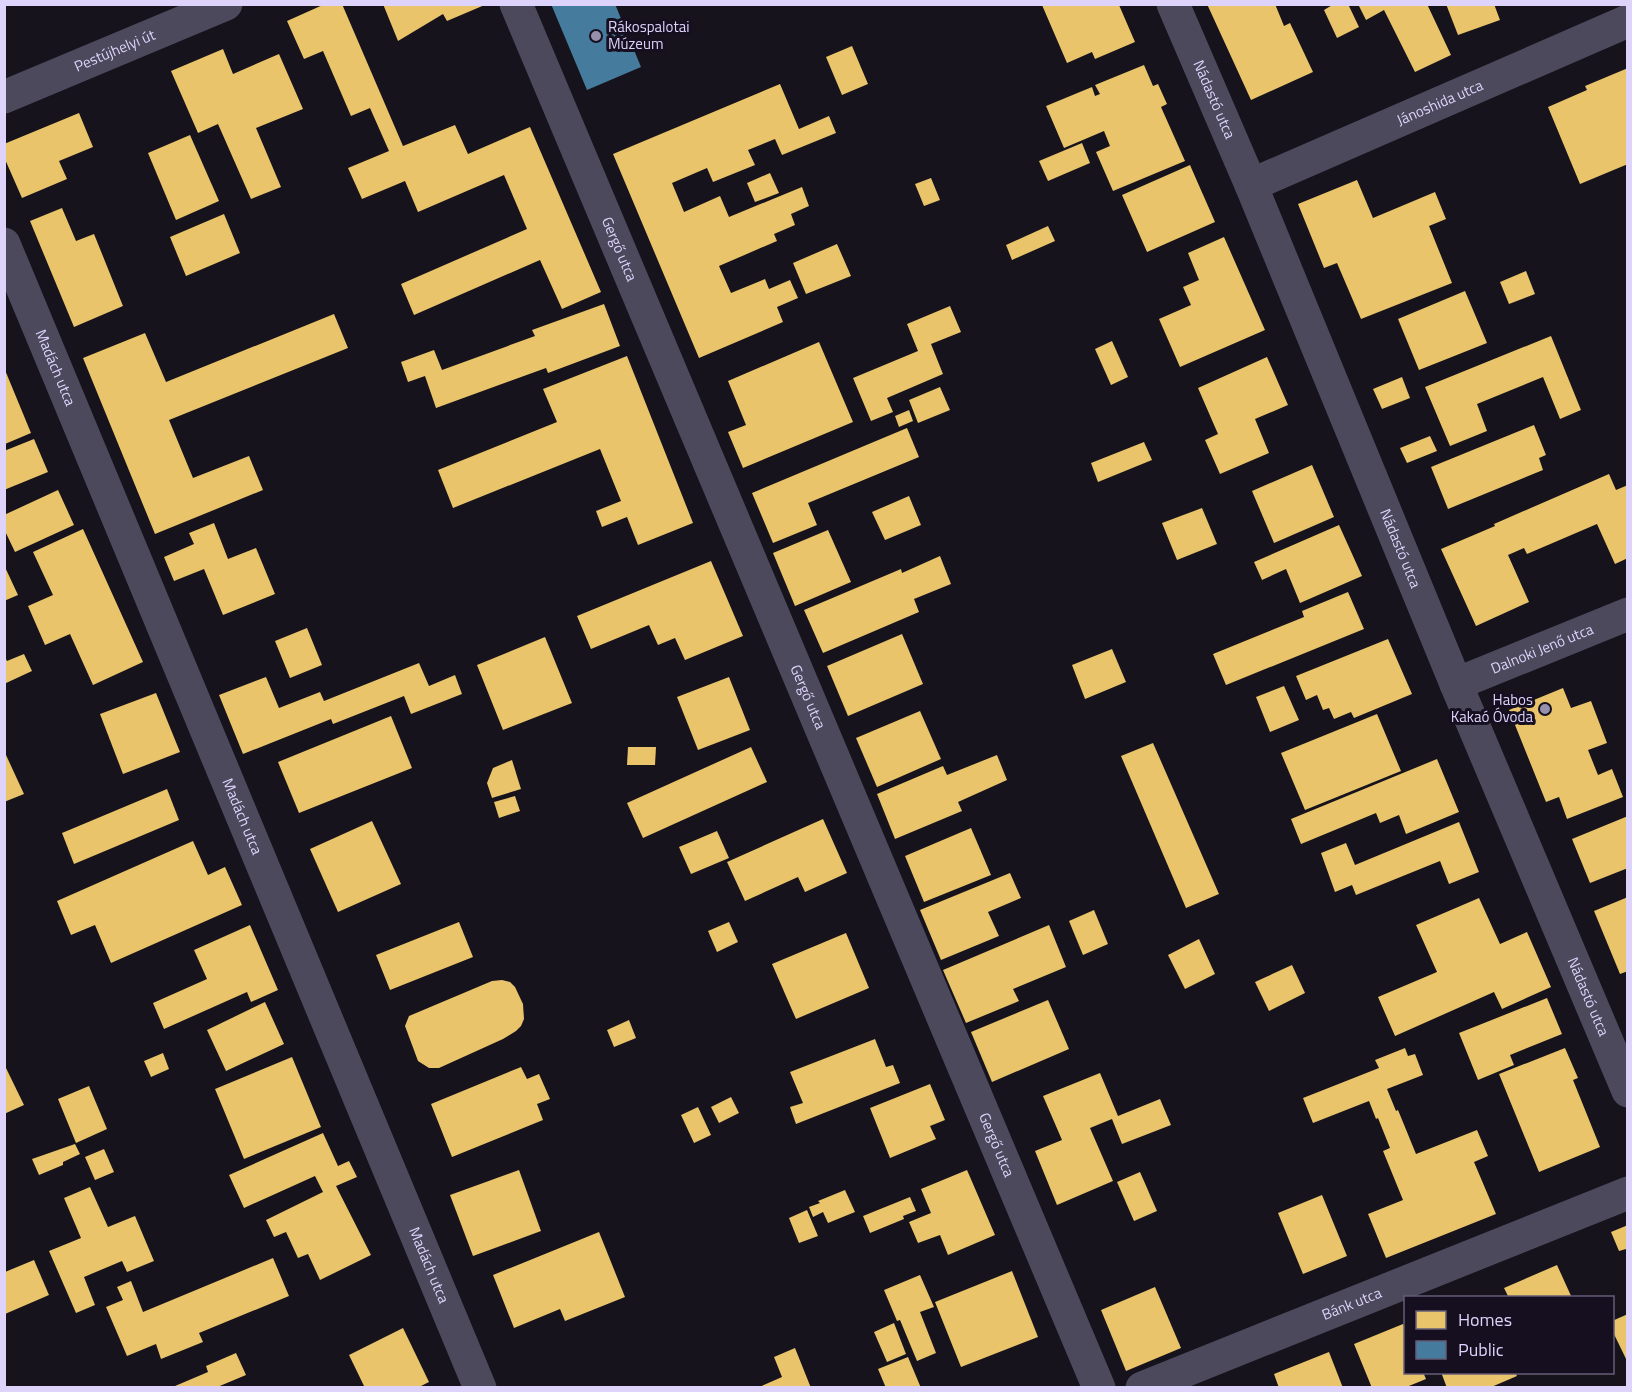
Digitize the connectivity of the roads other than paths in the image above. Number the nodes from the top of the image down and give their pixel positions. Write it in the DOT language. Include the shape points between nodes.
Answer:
graph roads {
  1 [pos="226,4"];
  2 [pos="516,4"];
  3 [pos="1173,4"];
  4 [pos="1628,21"];
  5 [pos="4,97"];
  6 [pos="1251,185"];
  7 [pos="4,244"];
  8 [pos="1628,614"];
  9 [pos="1456,684"];
  10 [pos="1628,1090"];
  11 [pos="1628,1192"];
  12 [pos="480,1388"];
  13 [pos="1099,1388"];
  14 [pos="1143,1388"];
  1 -- 5 [label="street, Pestújhelyi út"];
  2 -- 13 [label="street, Gergő utca"];
  3 -- 6 [label="street, Nádastó utca"];
  4 -- 6 [label="street, Jánoshida utca"];
  6 -- 9 [label="street, Nádastó utca"];
  7 -- 12 [label="street, Madách utca"];
  8 -- 9 [label="street, Dalnoki Jenő utca"];
  9 -- 10 [label="street, Nádastó utca"];
  11 -- 14 [label="street, Bánk utca"];
}
